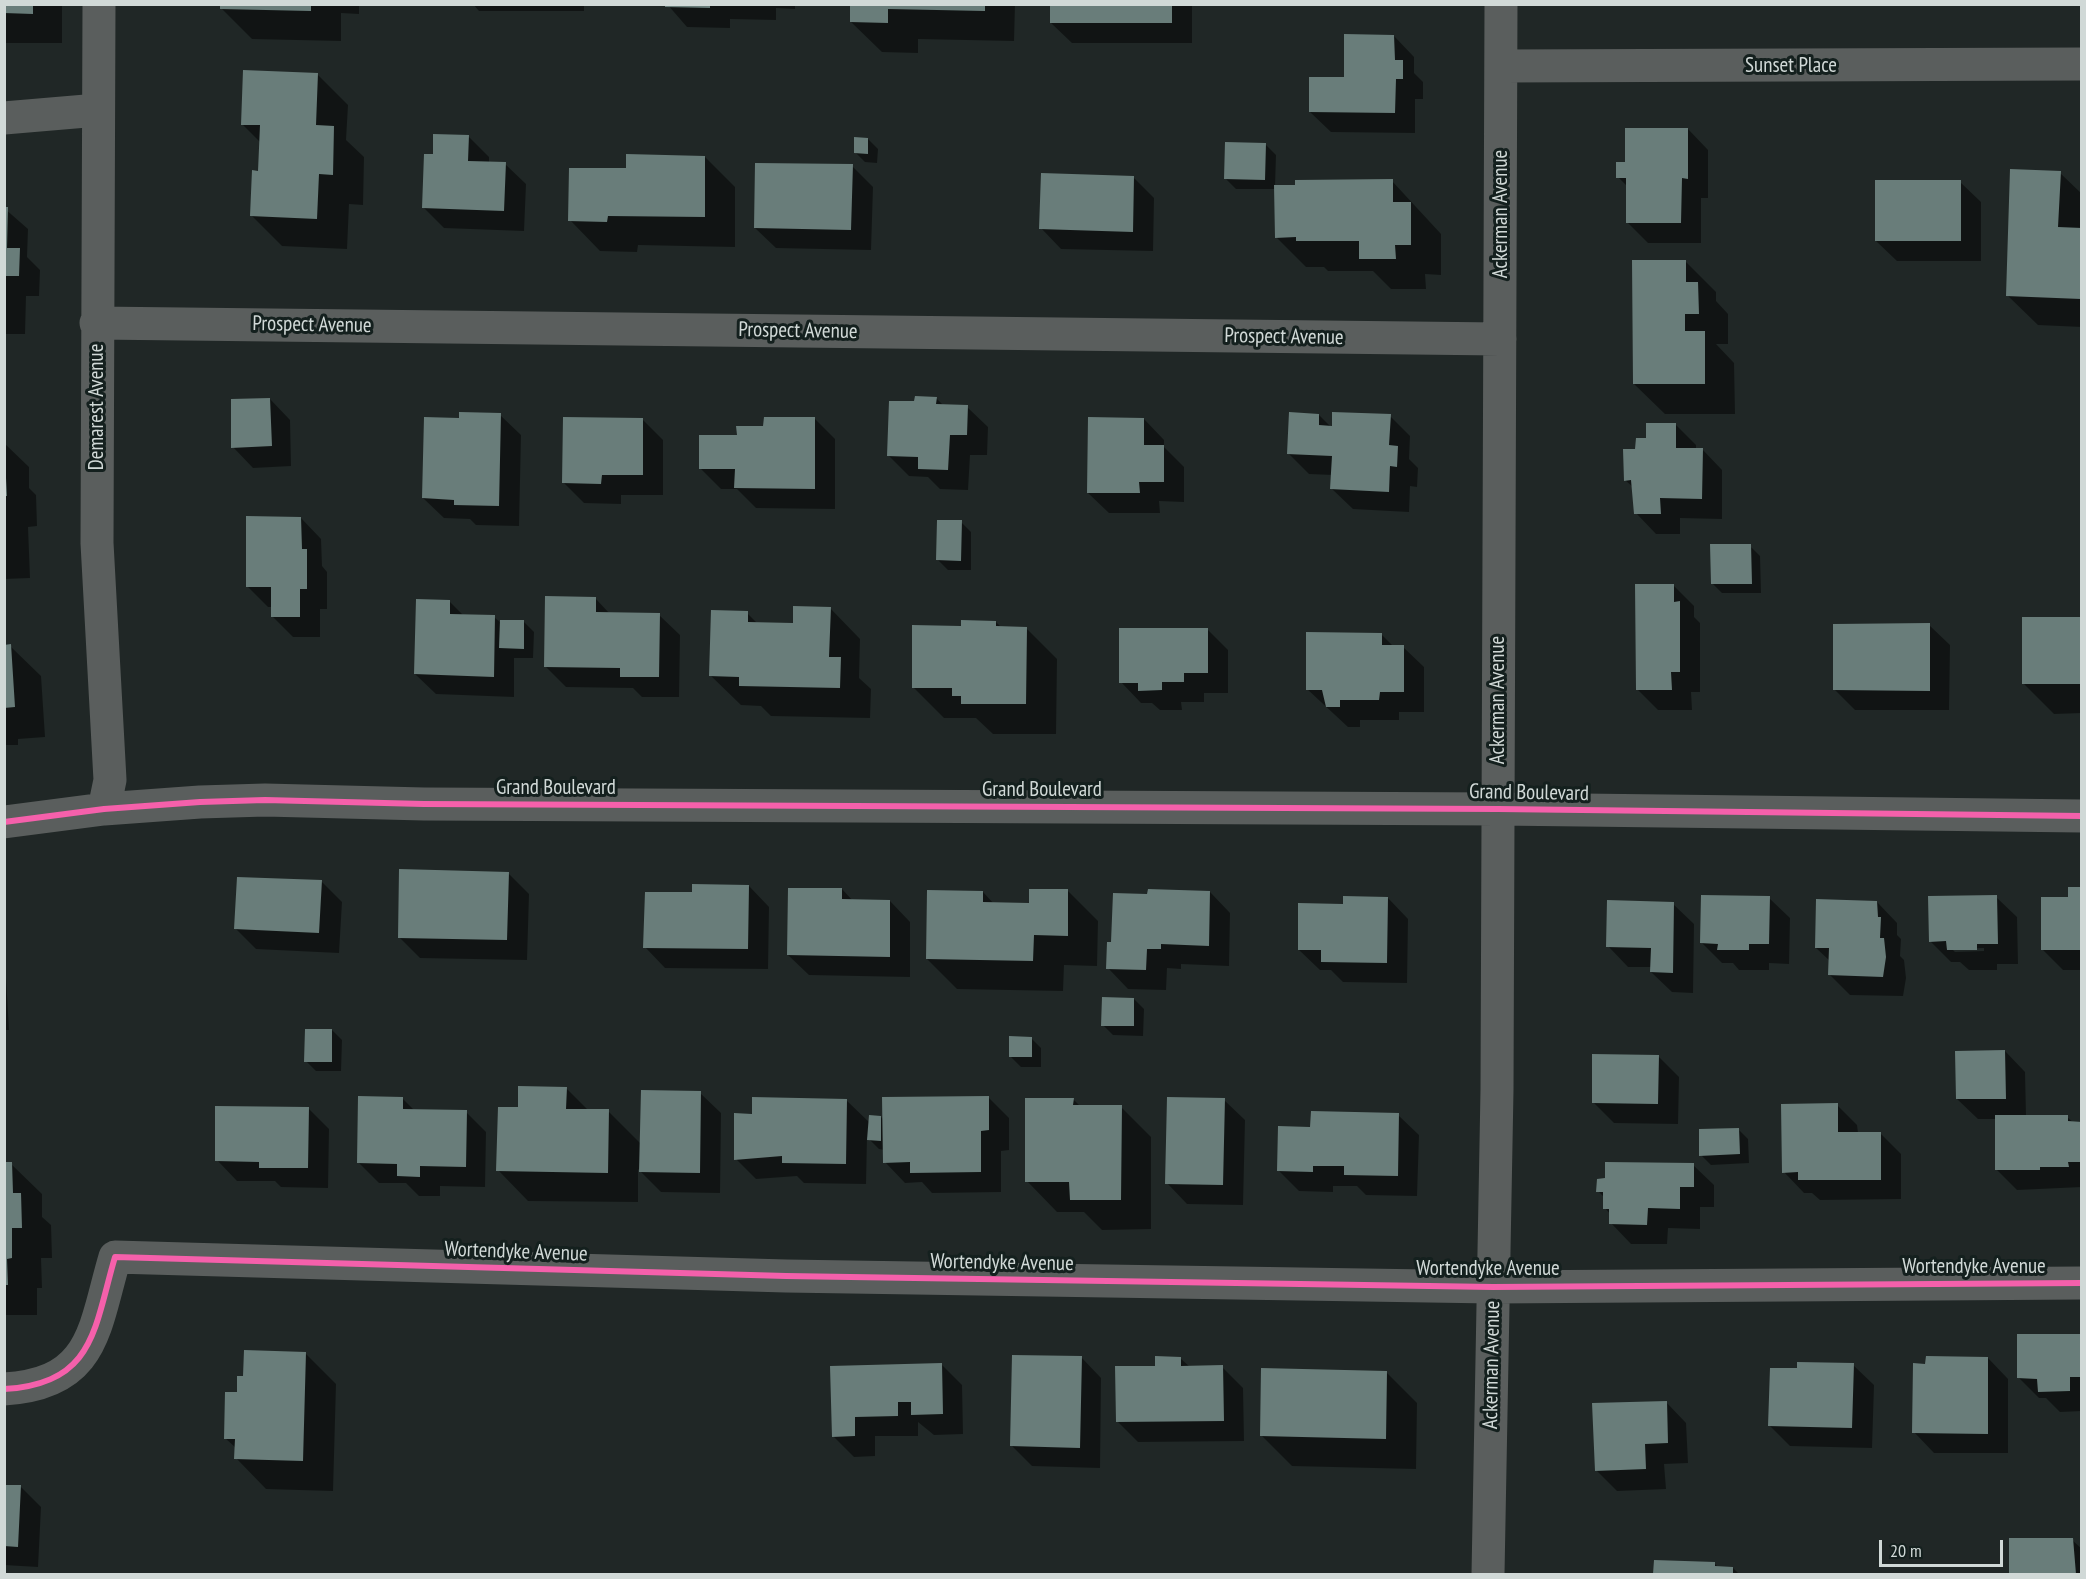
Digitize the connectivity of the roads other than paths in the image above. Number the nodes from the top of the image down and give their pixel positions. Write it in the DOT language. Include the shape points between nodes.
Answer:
graph roads {
  1 [pos="99,4"];
  2 [pos="1501,4"];
  3 [pos="2082,64"];
  4 [pos="1501,66"];
  5 [pos="98,110"];
  6 [pos="4,118"];
  7 [pos="96,323"];
  8 [pos="1500,339"];
  9 [pos="104,809"];
  10 [pos="1498,809"];
  11 [pos="2082,816"];
  12 [pos="4,822"];
  13 [pos="2082,1283"];
  14 [pos="1493,1287"];
  15 [pos="4,1389"];
  16 [pos="1488,1575"];
  1 -- 5 [label="street, Demarest Avenue"];
  2 -- 4 [label="street, Ackerman Avenue"];
  3 -- 4 [label="street, Sunset Place"];
  4 -- 8 [label="street, Ackerman Avenue"];
  5 -- 6 [label="street"];
  5 -- 7 [label="street, Demarest Avenue"];
  7 -- 8 [label="street, Prospect Avenue"];
  7 -- 9 [label="street, Demarest Avenue" via="97,543 110,780"];
  8 -- 10 [label="street, Ackerman Avenue"];
  9 -- 10 [label="street, Grand Boulevard" via="265,800"];
  9 -- 12 [label="street, Grand Boulevard"];
  10 -- 11 [label="street, Grand Boulevard"];
  10 -- 14 [label="street, Ackerman Avenue"];
  13 -- 14 [label="street, Wortendyke Avenue"];
  14 -- 15 [label="street, Wortendyke Avenue" via="786,1276 115,1257 96,1329 81,1358 58,1377 32,1387"];
  14 -- 16 [label="street, Ackerman Avenue"];
}
